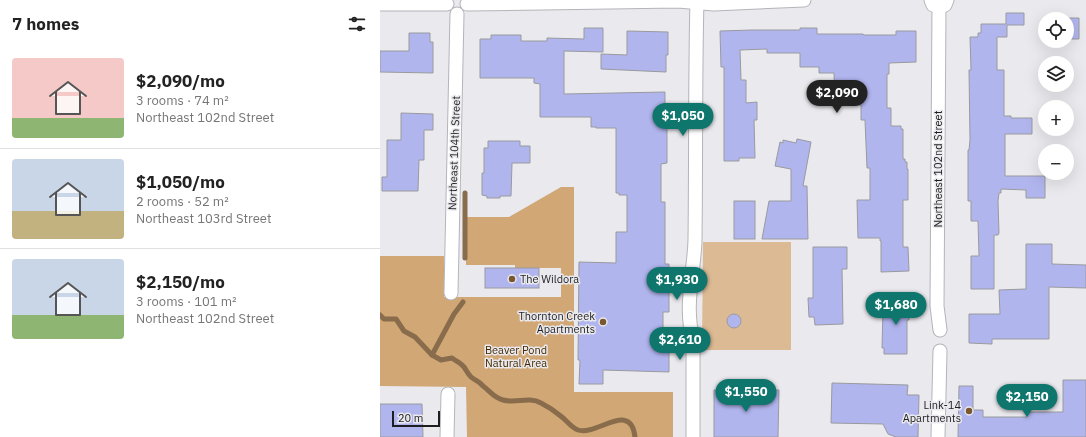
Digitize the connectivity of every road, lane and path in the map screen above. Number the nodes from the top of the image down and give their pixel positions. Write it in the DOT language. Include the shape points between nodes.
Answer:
graph roads {
  1 [pos="804,0"];
  2 [pos="697,1"];
  3 [pos="447,2"];
  4 [pos="466,2"];
  5 [pos="939,2"];
  6 [pos="380,4"];
  7 [pos="457,14"];
  8 [pos="451,293"];
  9 [pos="940,330"];
  10 [pos="940,351"];
  11 [pos="448,394"];
  12 [pos="448,437"];
  13 [pos="693,437"];
  14 [pos="938,437"];
  1 -- 2 [label="street" via="714,4"];
  2 -- 4 [label="street"];
  2 -- 13 [label="street" via="695,242 689,297 690,329 693,339"];
  3 -- 6 [label="street"];
  3 -- 7 [label="street" via="450,11"];
  4 -- 7 [label="street" via="464,11"];
  5 -- 9 [label="street, Northeast 102nd Street" via="937,306"];
  7 -- 8 [label="street, Northeast 104th Street"];
  10 -- 14 [label="street"];
  11 -- 12 [label="street"];
}
